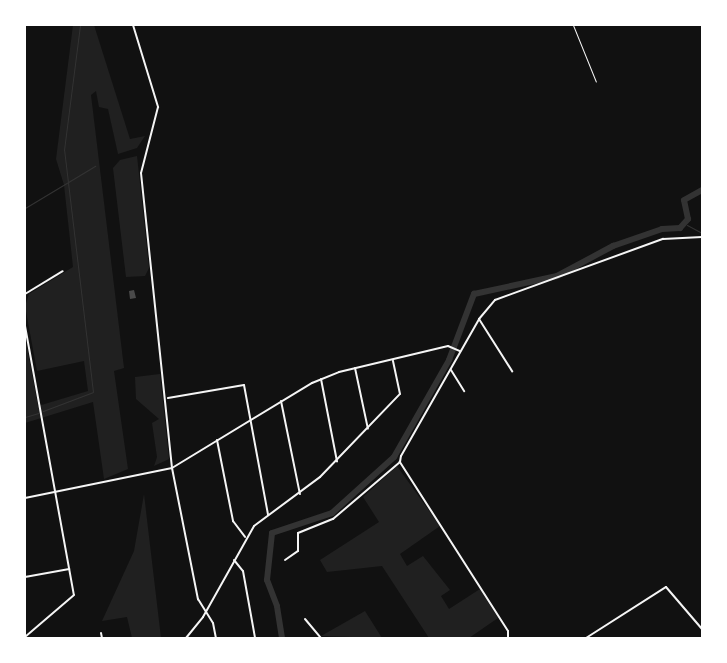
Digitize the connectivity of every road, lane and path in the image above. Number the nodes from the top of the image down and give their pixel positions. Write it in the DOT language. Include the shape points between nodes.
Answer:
graph roads {
  1 [pos="133,25"];
  2 [pos="573,25"];
  3 [pos="596,82"];
  4 [pos="702,238"];
  5 [pos="63,271"];
  6 [pos="25,294"];
  7 [pos="479,319"];
  8 [pos="25,326"];
  9 [pos="460,351"];
  10 [pos="393,361"];
  11 [pos="356,368"];
  12 [pos="450,370"];
  13 [pos="512,371"];
  14 [pos="321,379"];
  15 [pos="464,391"];
  16 [pos="168,398"];
  17 [pos="281,401"];
  18 [pos="250,420"];
  19 [pos="368,429"];
  20 [pos="217,440"];
  21 [pos="337,461"];
  22 [pos="400,462"];
  23 [pos="172,468"];
  24 [pos="56,494"];
  25 [pos="300,494"];
  26 [pos="25,498"];
  27 [pos="268,516"];
  28 [pos="245,537"];
  29 [pos="234,560"];
  30 [pos="285,560"];
  31 [pos="69,569"];
  32 [pos="25,577"];
  33 [pos="206,611"];
  34 [pos="305,619"];
  35 [pos="702,629"];
  36 [pos="101,632"];
  37 [pos="25,637"];
  38 [pos="102,638"];
  39 [pos="186,638"];
  40 [pos="216,638"];
  41 [pos="255,638"];
  42 [pos="321,638"];
  43 [pos="508,638"];
  44 [pos="586,638"];
  1 -- 16 [label="street" via="158,107 141,173"];
  2 -- 3 [label="lane"];
  4 -- 7 [label="street" via="663,239 560,280 505,294"];
  5 -- 6 [label="street"];
  7 -- 9 [label="street"];
  7 -- 13 [label="street"];
  8 -- 24 [label="street"];
  9 -- 10 [label="street" via="451,347"];
  9 -- 12 [label="street"];
  10 -- 11 [label="street"];
  10 -- 19 [label="street" via="400,394"];
  11 -- 14 [label="street"];
  11 -- 19 [label="street"];
  12 -- 15 [label="street"];
  12 -- 22 [label="street"];
  14 -- 17 [label="street"];
  14 -- 21 [label="street"];
  16 -- 18 [label="street" via="244,384"];
  16 -- 23 [label="street"];
  17 -- 18 [label="street"];
  17 -- 25 [label="street"];
  18 -- 20 [label="street"];
  18 -- 27 [label="street"];
  19 -- 21 [label="street"];
  20 -- 23 [label="street"];
  20 -- 28 [label="street" via="233,521"];
  21 -- 25 [label="street"];
  22 -- 30 [label="street" via="333,519 298,533 298,551"];
  22 -- 43 [label="street" via="504,624"];
  23 -- 24 [label="street" via="141,471"];
  23 -- 33 [label="street" via="198,600"];
  24 -- 26 [label="street"];
  24 -- 31 [label="street"];
  25 -- 27 [label="street"];
  27 -- 28 [label="street"];
  28 -- 29 [label="street"];
  29 -- 33 [label="street"];
  29 -- 41 [label="street" via="243,571"];
  31 -- 32 [label="street"];
  31 -- 37 [label="street" via="72,599"];
  33 -- 39 [label="street"];
  33 -- 40 [label="street"];
  34 -- 42 [label="street"];
  35 -- 44 [label="street" via="666,587"];
  36 -- 38 [label="street"];
}
